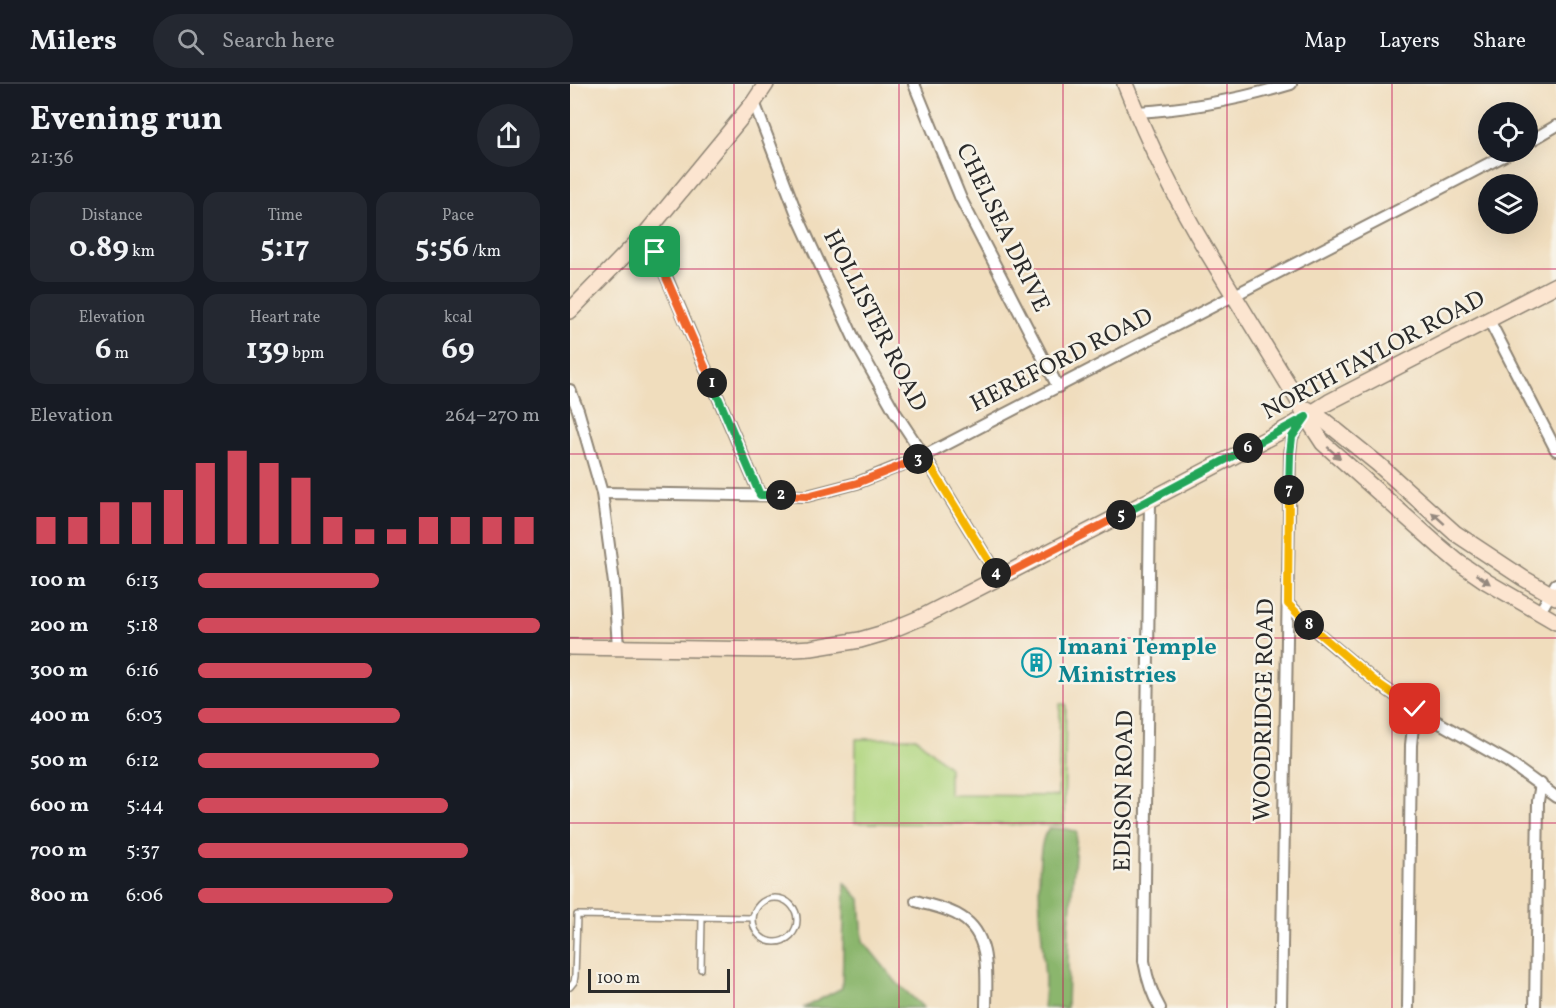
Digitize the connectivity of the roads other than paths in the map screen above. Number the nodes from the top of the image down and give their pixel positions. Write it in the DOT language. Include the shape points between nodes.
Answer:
graph roads {
  1 [pos="766,84"];
  2 [pos="914,84"];
  3 [pos="1125,84"];
  4 [pos="1291,84"];
  5 [pos="754,102"];
  6 [pos="1137,112"];
  7 [pos="1556,126"];
  8 [pos="1538,137"];
  9 [pos="1492,162"];
  10 [pos="647,232"];
  11 [pos="1556,285"];
  12 [pos="1235,296"];
  13 [pos="570,311"];
  14 [pos="1489,320"];
  15 [pos="1058,387"];
  16 [pos="570,390"];
  17 [pos="1307,412"];
  18 [pos="1556,450"];
  19 [pos="924,456"];
  20 [pos="602,493"];
  21 [pos="760,495"];
  22 [pos="1150,500"];
  23 [pos="999,578"];
  24 [pos="1554,592"];
  25 [pos="1288,604"];
  26 [pos="1540,612"];
  27 [pos="1556,622"];
  28 [pos="570,647"];
  29 [pos="618,648"];
  30 [pos="1415,709"];
  31 [pos="1541,784"];
  32 [pos="1556,797"];
  33 [pos="916,901"];
  34 [pos="702,918"];
  35 [pos="752,918"];
  36 [pos="701,969"];
  37 [pos="570,987"];
  38 [pos="986,1008"];
  39 [pos="1160,1008"];
  40 [pos="1281,1008"];
  41 [pos="1408,1008"];
  42 [pos="1534,1008"];
  1 -- 5 [label="street"];
  2 -- 15 [label="street, CHELSEA DRIVE" via="961,199"];
  3 -- 6 [label="street"];
  4 -- 6 [label="street" via="1211,103"];
  5 -- 10 [label="street"];
  5 -- 19 [label="street, HOLLISTER ROAD" via="798,217 857,345"];
  6 -- 12 [label="street" via="1178,199"];
  7 -- 8 [label="street"];
  9 -- 12 [label="street, HEREFORD ROAD"];
  10 -- 13 [label="street"];
  10 -- 21 [label="street"];
  11 -- 14 [label="street, NORTH TAYLOR ROAD"];
  12 -- 15 [label="street, HEREFORD ROAD"];
  12 -- 17 [label="street"];
  14 -- 17 [label="street, NORTH TAYLOR ROAD"];
  14 -- 18 [label="street"];
  15 -- 19 [label="street, HEREFORD ROAD"];
  16 -- 20 [label="street"];
  17 -- 22 [label="street, NORTH TAYLOR ROAD"];
  24 -- 17 [label="street, one-way" via="1523,578 1455,533 1378,464 1326,422"];
  17 -- 25 [label="street, WOODRIDGE ROAD" via="1292,437 1290,454"];
  17 -- 26 [label="street, one-way" via="1323,443 1458,562"];
  19 -- 21 [label="street, HEREFORD ROAD" via="857,483 807,496"];
  19 -- 23 [label="street, HOLLISTER ROAD"];
  20 -- 21 [label="street, HEREFORD ROAD"];
  20 -- 29 [label="street"];
  22 -- 23 [label="street, NORTH TAYLOR ROAD"];
  22 -- 39 [label="street, EDISON ROAD" via="1144,961 1147,980"];
  23 -- 29 [label="street, NORTH TAYLOR ROAD" via="920,618 845,644 779,650"];
  24 -- 26 [label="street"];
  25 -- 30 [label="street" via="1376,682"];
  25 -- 40 [label="street, WOODRIDGE ROAD"];
  26 -- 27 [label="street"];
  28 -- 29 [label="street, NORTH TAYLOR ROAD"];
  30 -- 31 [label="street"];
  30 -- 41 [label="street" via="1411,745"];
  31 -- 32 [label="street"];
  31 -- 42 [label="street"];
  33 -- 38 [label="street" via="960,916 981,937 986,964"];
  34 -- 35 [label="lane"];
  34 -- 36 [label="lane"];
  34 -- 37 [label="lane" via="577,915 575,976"];
  35 -- 35 [label="lane" via="757,932 776,942 790,936 797,923 794,908 777,897 764,900"];
}
